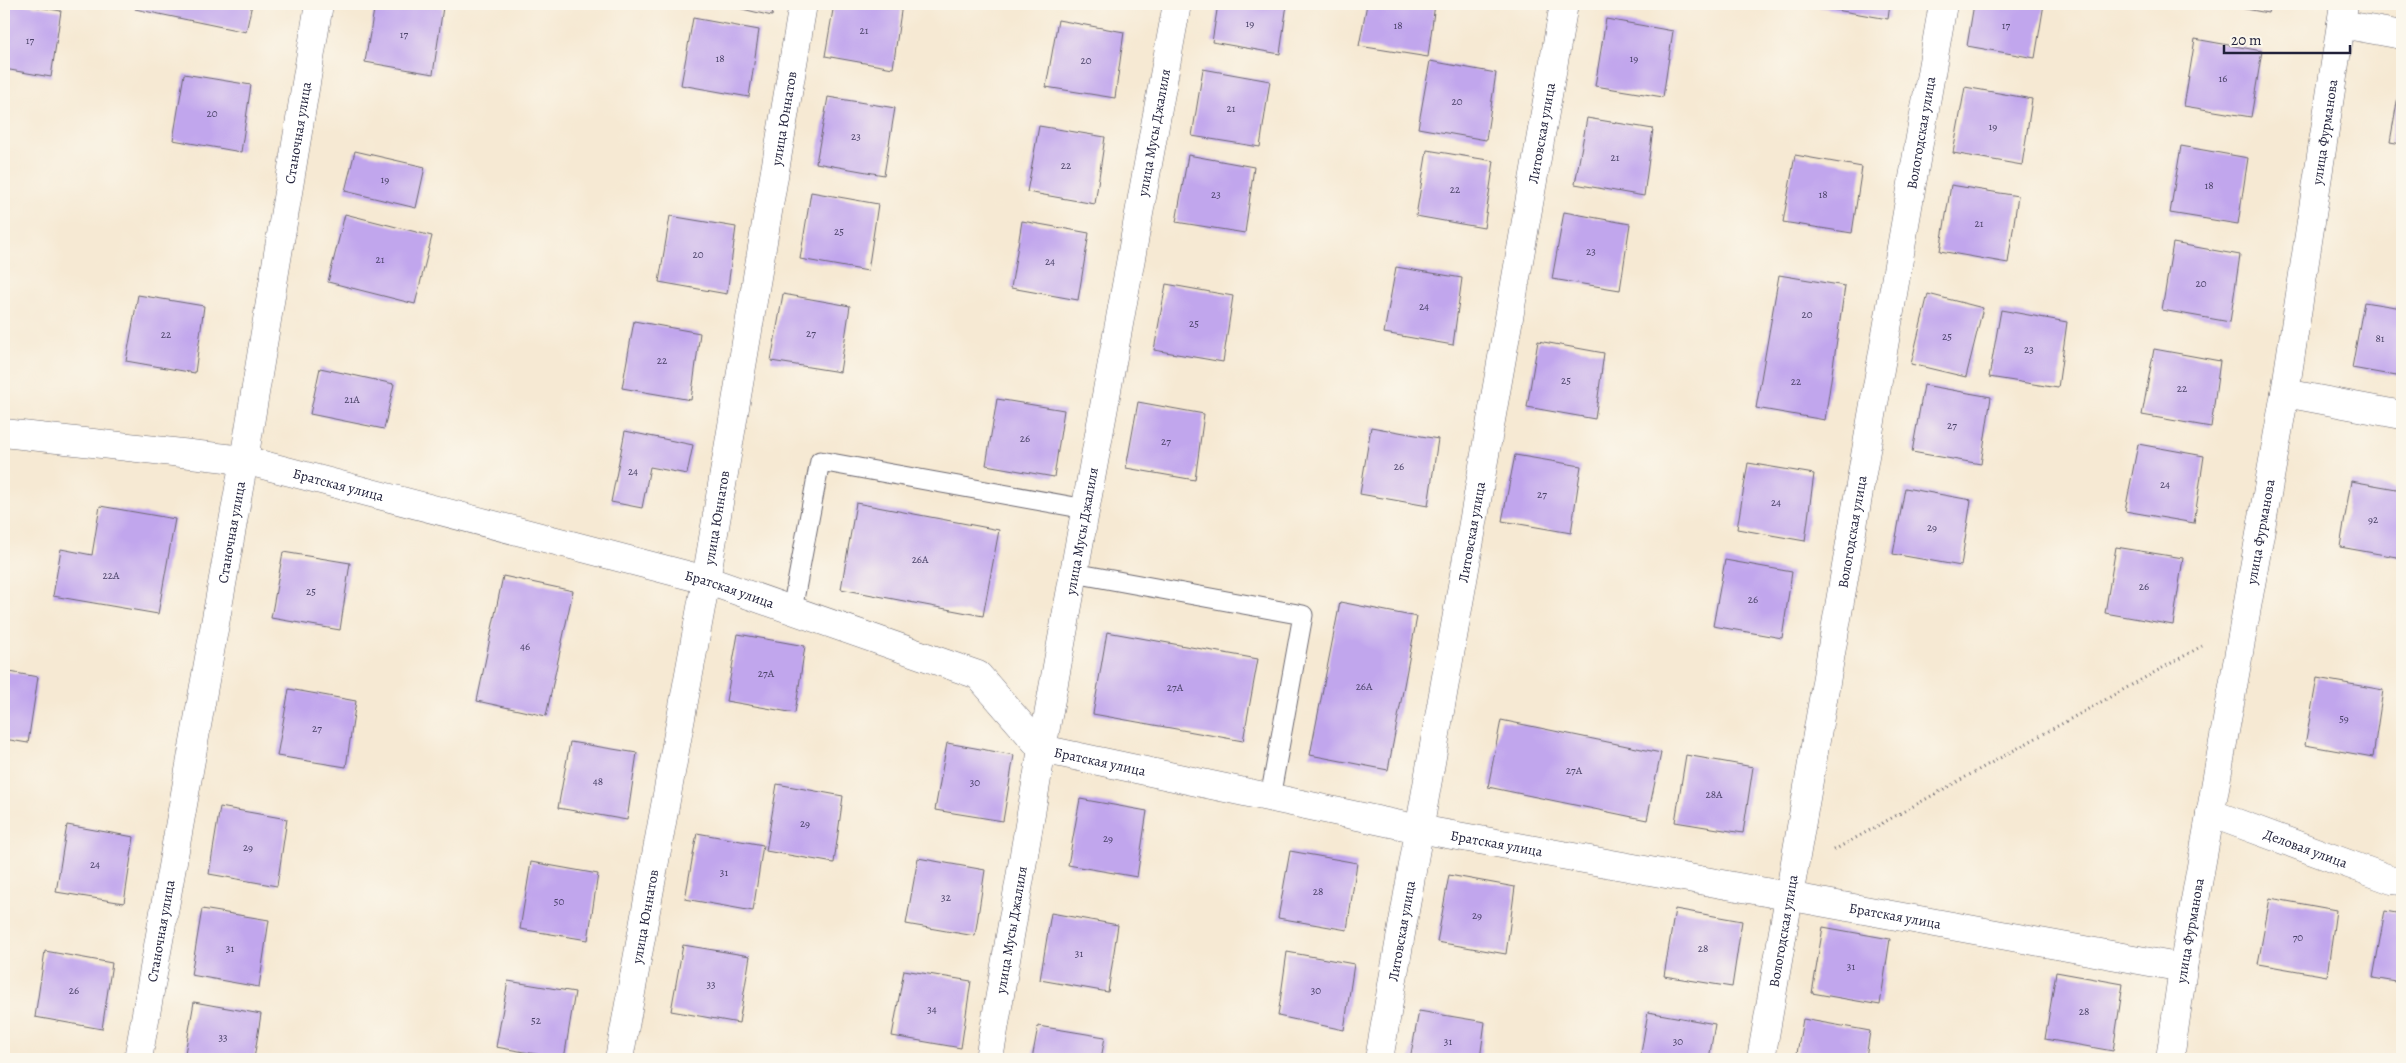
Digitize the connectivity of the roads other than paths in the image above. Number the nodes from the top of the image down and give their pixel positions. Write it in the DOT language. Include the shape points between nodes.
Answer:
graph roads {
  1 [pos="319,4"];
  2 [pos="803,4"];
  3 [pos="1177,4"];
  4 [pos="1564,4"];
  5 [pos="1943,4"];
  6 [pos="2343,14"];
  7 [pos="2402,34"];
  8 [pos="2285,393"];
  9 [pos="2402,415"];
  10 [pos="4,433"];
  11 [pos="244,460"];
  12 [pos="1086,509"];
  13 [pos="1074,573"];
  14 [pos="706,580"];
  15 [pos="792,610"];
  16 [pos="1042,749"];
  17 [pos="1270,798"];
  18 [pos="2210,813"];
  19 [pos="1419,829"];
  20 [pos="2402,881"];
  21 [pos="1792,884"];
  22 [pos="2183,968"];
  23 [pos="138,1059"];
  24 [pos="619,1059"];
  25 [pos="989,1059"];
  26 [pos="1379,1059"];
  27 [pos="1762,1059"];
  28 [pos="2170,1059"];
  1 -- 11 [label="street, Станочная улица"];
  2 -- 14 [label="street, улица Юннатов"];
  3 -- 12 [label="street, улица Мусы Джалиля"];
  4 -- 19 [label="street, Литовская улица"];
  5 -- 21 [label="street, Вологодская улица"];
  6 -- 7 [label="street"];
  6 -- 8 [label="street, улица Фурманова"];
  8 -- 9 [label="street"];
  8 -- 18 [label="street, улица Фурманова"];
  10 -- 11 [label="street, Братская улица"];
  11 -- 14 [label="street, Братская улица"];
  11 -- 23 [label="street, Станочная улица"];
  12 -- 13 [label="street, улица Мусы Джалиля"];
  12 -- 15 [label="lane" via="820,461"];
  13 -- 16 [label="street, улица Мусы Джалиля"];
  13 -- 17 [label="lane" via="1303,615"];
  14 -- 15 [label="street, Братская улица"];
  14 -- 24 [label="street, улица Юннатов"];
  15 -- 16 [label="street, Братская улица" via="978,675"];
  16 -- 17 [label="street, Братская улица"];
  16 -- 25 [label="street, улица Мусы Джалиля"];
  17 -- 19 [label="street, Братская улица"];
  18 -- 20 [label="street, Деловая улица"];
  18 -- 22 [label="street, улица Фурманова"];
  19 -- 21 [label="street, Братская улица"];
  19 -- 26 [label="street, Литовская улица"];
  21 -- 22 [label="street, Братская улица"];
  21 -- 27 [label="street, Вологодская улица"];
  22 -- 28 [label="street, улица Фурманова"];
}
